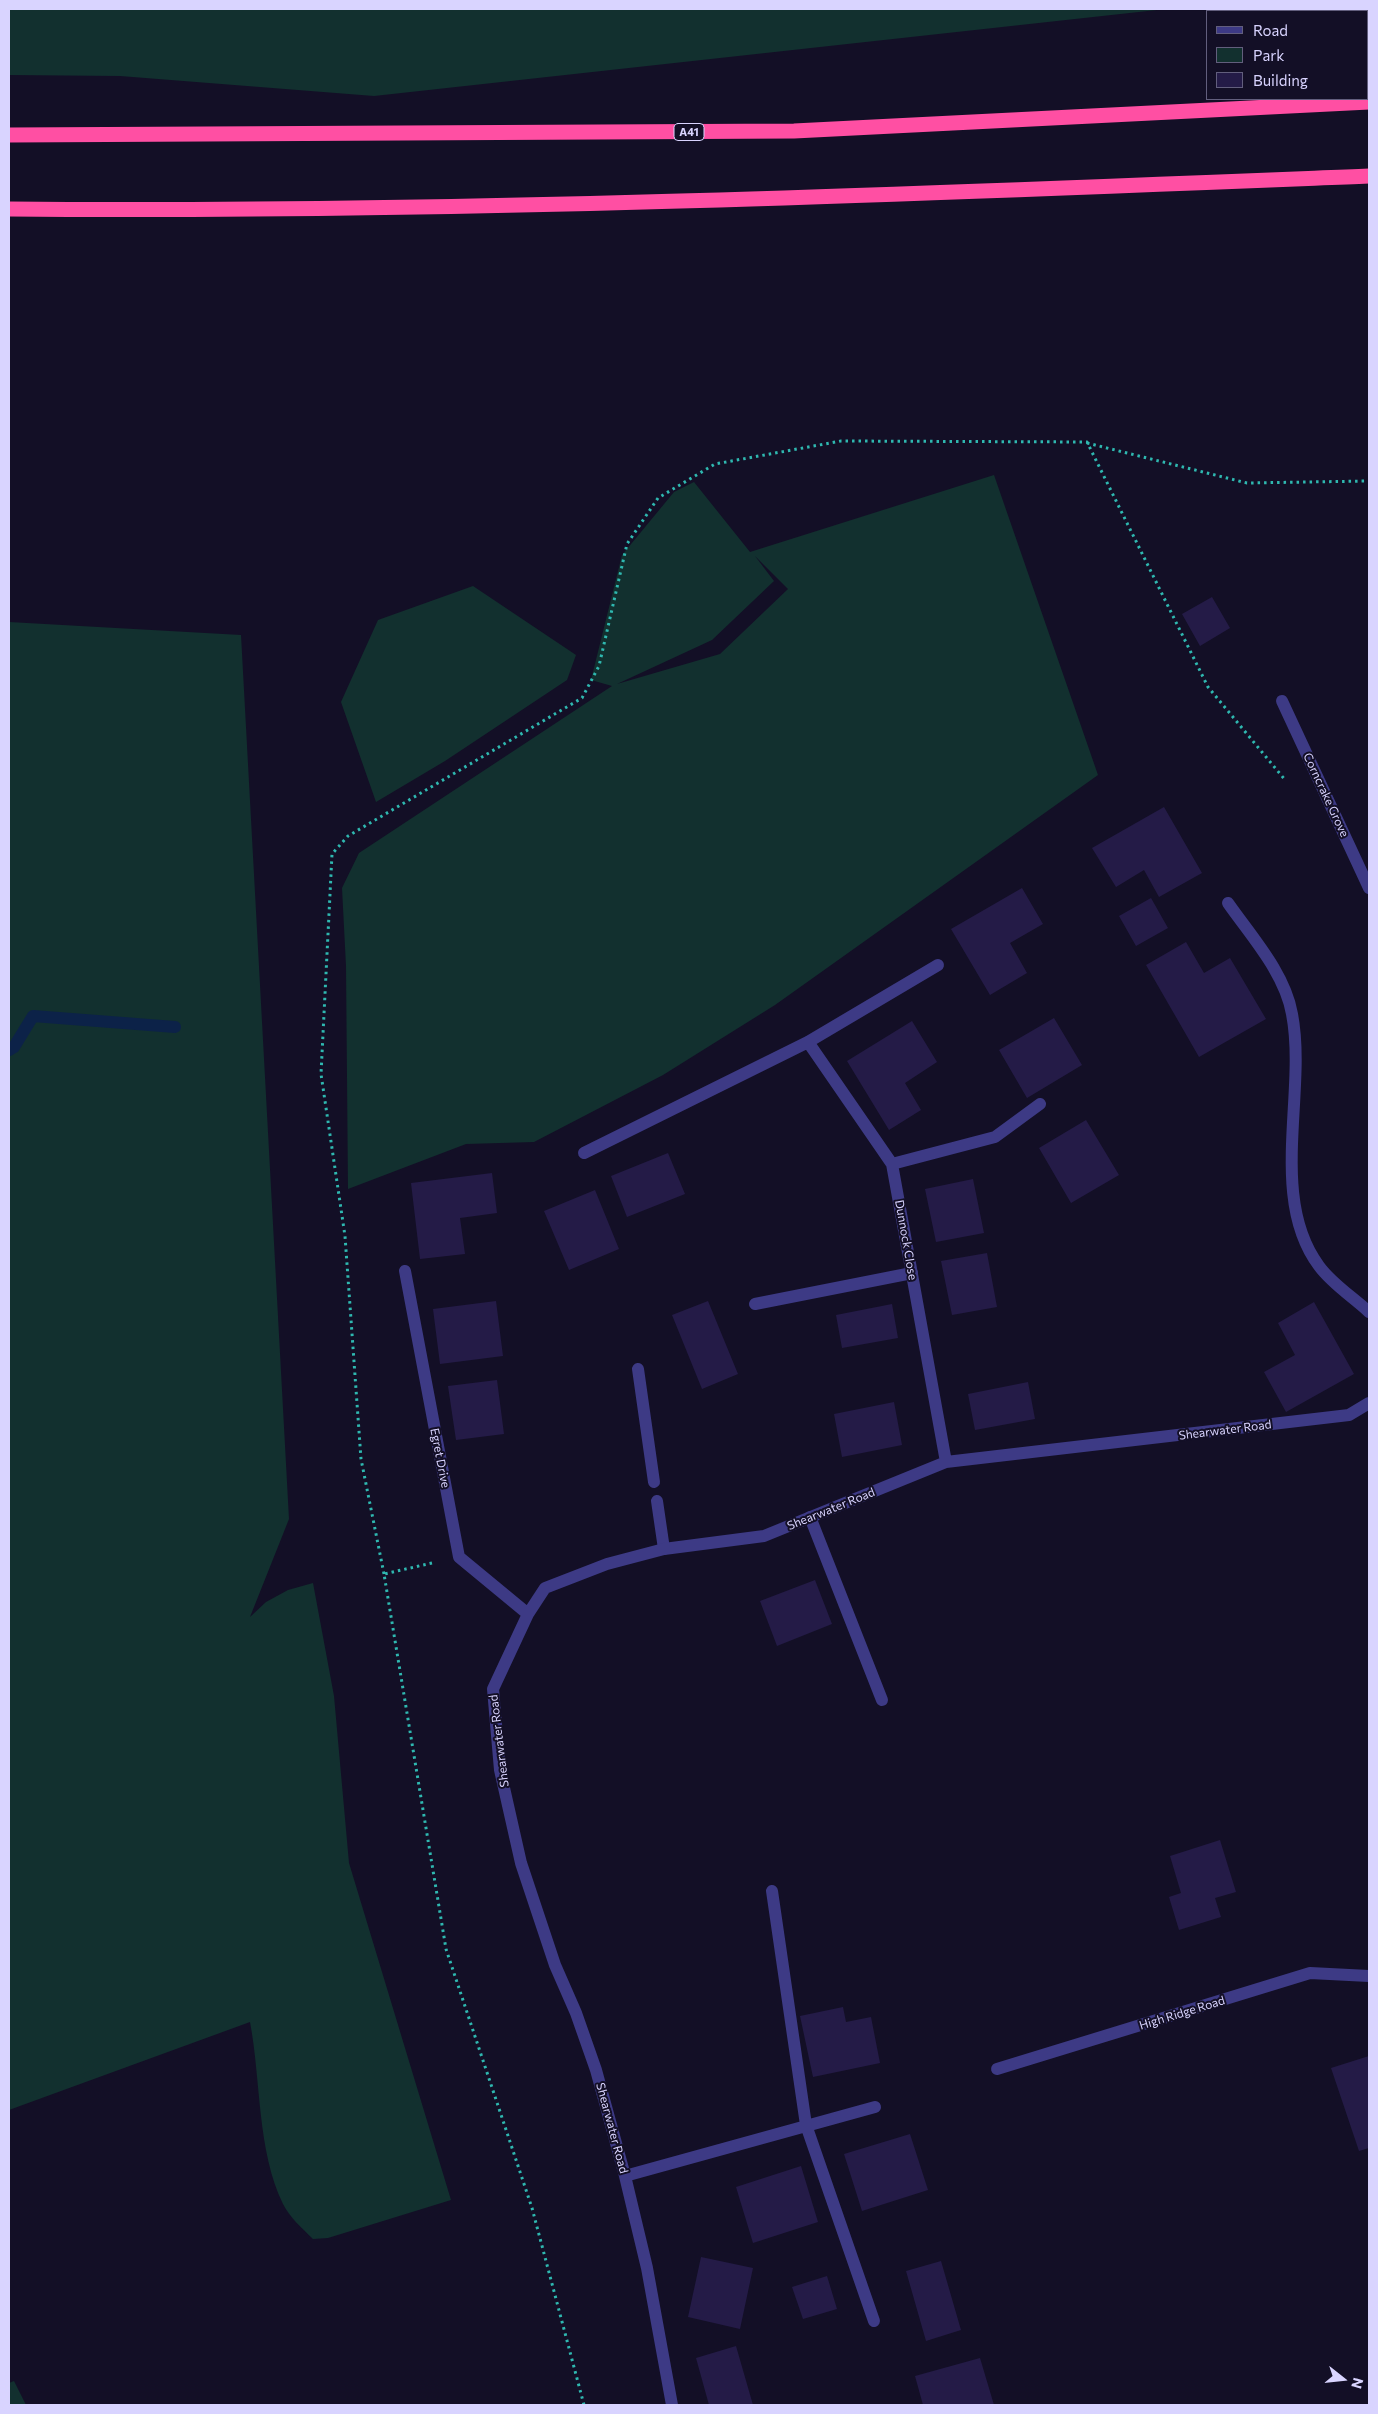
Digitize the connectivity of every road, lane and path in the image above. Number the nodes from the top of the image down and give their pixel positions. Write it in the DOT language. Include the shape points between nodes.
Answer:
graph roads {
  1 [pos="1369,102"];
  2 [pos="9,135"];
  3 [pos="1369,176"];
  4 [pos="9,209"];
  5 [pos="1087,442"];
  6 [pos="1369,482"];
  7 [pos="1282,701"];
  8 [pos="1291,787"];
  9 [pos="1369,888"];
  10 [pos="1228,903"];
  11 [pos="938,965"];
  12 [pos="808,1042"];
  13 [pos="1040,1104"];
  14 [pos="584,1153"];
  15 [pos="892,1164"];
  16 [pos="405,1270"];
  17 [pos="912,1273"];
  18 [pos="755,1304"];
  19 [pos="1369,1312"];
  20 [pos="638,1369"];
  21 [pos="1369,1403"];
  22 [pos="946,1462"];
  23 [pos="654,1482"];
  24 [pos="656,1502"];
  25 [pos="810,1518"];
  26 [pos="664,1549"];
  27 [pos="458,1557"];
  28 [pos="384,1574"];
  29 [pos="528,1614"];
  30 [pos="882,1700"];
  31 [pos="772,1891"];
  32 [pos="1369,1976"];
  33 [pos="997,2069"];
  34 [pos="875,2107"];
  35 [pos="806,2124"];
  36 [pos="625,2176"];
  37 [pos="874,2321"];
  38 [pos="584,2405"];
  39 [pos="672,2405"];
  1 -- 2 [label="highway, A41" via="794,131"];
  3 -- 4 [label="highway" via="828,197 205,211"];
  5 -- 6 [label="path" via="1246,482"];
  5 -- 8 [label="path" via="1208,687"];
  5 -- 28 [label="path" via="841,441 715,464 658,498 627,544 599,666 582,698 348,836 332,854 321,1074 345,1236 362,1459"];
  7 -- 9 [label="street, Corncrake Grove"];
  10 -- 19 [label="street" via="1287,993 1292,1013 1296,1070 1291,1171 1303,1234 1319,1267"];
  11 -- 12 [label="street"];
  12 -- 14 [label="street"];
  12 -- 15 [label="street, Dunnock Close"];
  13 -- 15 [label="street" via="995,1136"];
  15 -- 17 [label="street, Dunnock Close"];
  16 -- 27 [label="street, Egret Drive"];
  17 -- 18 [label="street"];
  17 -- 22 [label="street, Dunnock Close"];
  20 -- 23 [label="street"];
  21 -- 22 [label="street, Shearwater Road" via="1349,1415"];
  22 -- 25 [label="street, Shearwater Road"];
  24 -- 26 [label="street"];
  25 -- 26 [label="street, Shearwater Road" via="764,1536"];
  25 -- 30 [label="street"];
  26 -- 29 [label="street, Shearwater Road" via="607,1564 545,1588"];
  27 -- 28 [label="path"];
  27 -- 29 [label="street"];
  28 -- 38 [label="path" via="446,1949 532,2208"];
  29 -- 36 [label="street, Shearwater Road" via="493,1689 500,1770 521,1863 555,1965 596,2070"];
  31 -- 35 [label="street"];
  32 -- 33 [label="street, High Ridge Road" via="1310,1974"];
  34 -- 35 [label="street"];
  35 -- 36 [label="street"];
  35 -- 37 [label="street"];
  36 -- 39 [label="street, Shearwater Road" via="647,2268"];
}
